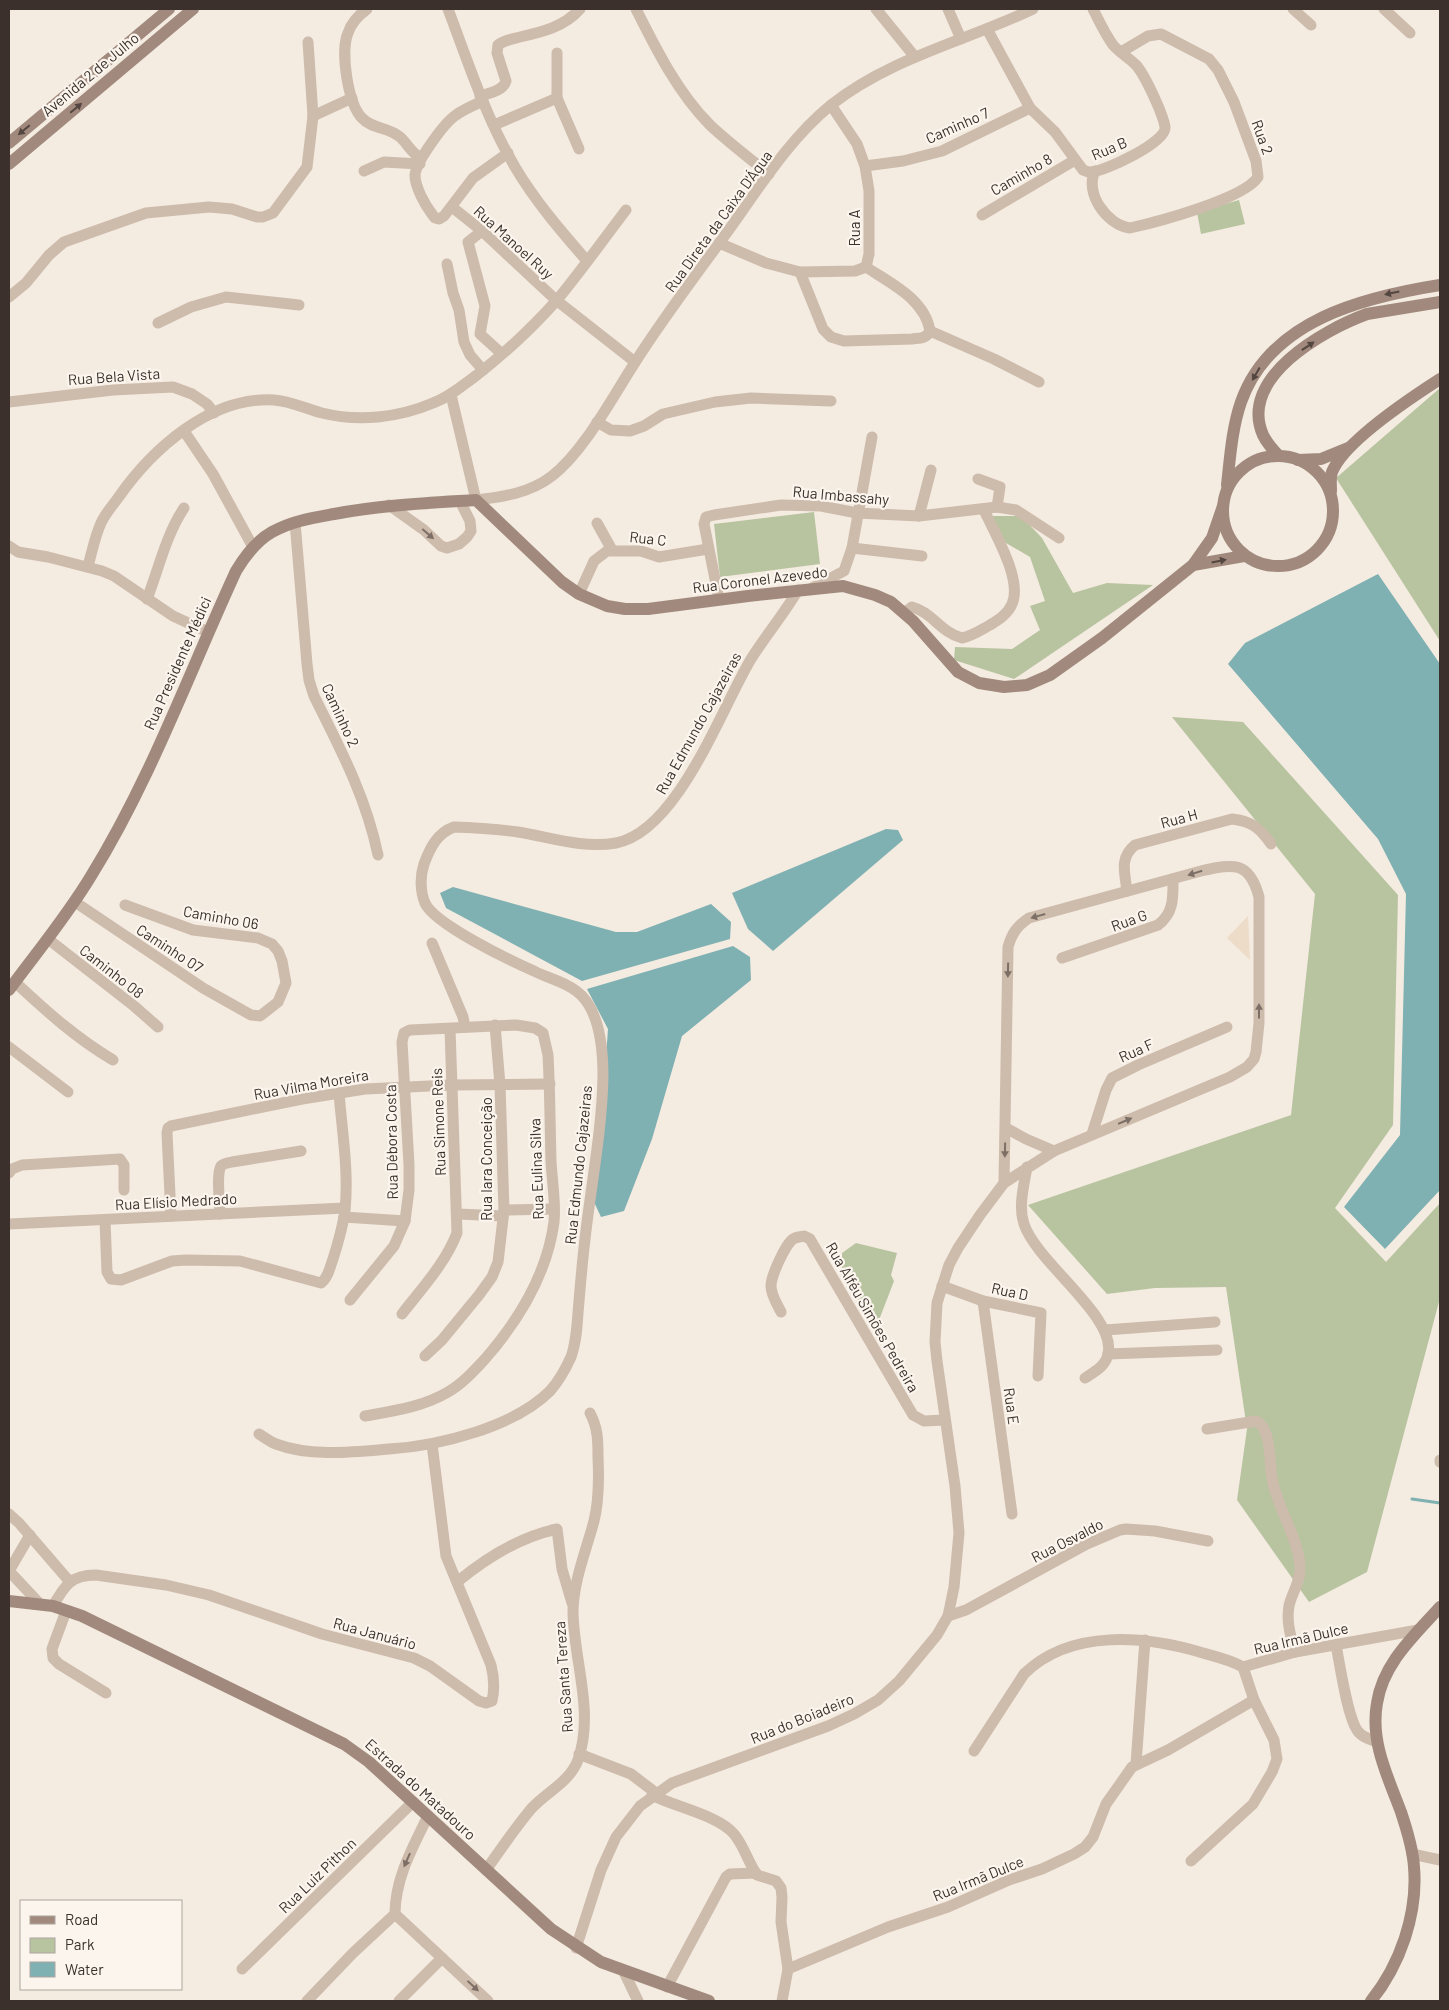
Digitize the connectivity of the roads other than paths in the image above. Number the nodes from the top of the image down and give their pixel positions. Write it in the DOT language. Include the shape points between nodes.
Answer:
graph roads {
  1 [pos="168,9"];
  2 [pos="193,9"];
  3 [pos="367,9"];
  4 [pos="448,9"];
  5 [pos="636,9"];
  6 [pos="876,9"];
  7 [pos="948,9"];
  8 [pos="1033,9"];
  9 [pos="1093,9"];
  10 [pos="1293,9"];
  11 [pos="1384,9"];
  12 [pos="574,11"];
  13 [pos="1311,24"];
  14 [pos="986,29"];
  15 [pos="1410,33"];
  16 [pos="961,39"];
  17 [pos="308,42"];
  18 [pos="1121,52"];
  19 [pos="557,53"];
  20 [pos="915,57"];
  21 [pos="352,98"];
  22 [pos="482,98"];
  23 [pos="557,98"];
  24 [pos="831,105"];
  25 [pos="1030,108"];
  26 [pos="313,116"];
  27 [pos="494,125"];
  28 [pos="9,143"];
  29 [pos="579,149"];
  30 [pos="508,153"];
  31 [pos="1075,160"];
  32 [pos="421,161"];
  33 [pos="9,164"];
  34 [pos="865,166"];
  35 [pos="364,171"];
  36 [pos="1095,171"];
  37 [pos="768,174"];
  38 [pos="452,208"];
  39 [pos="626,210"];
  40 [pos="982,214"];
  41 [pos="482,231"];
  42 [pos="720,243"];
  43 [pos="587,261"];
  44 [pos="447,264"];
  45 [pos="866,267"];
  46 [pos="800,272"];
  47 [pos="1440,286"];
  48 [pos="9,297"];
  49 [pos="556,300"];
  50 [pos="1440,302"];
  51 [pos="299,305"];
  52 [pos="158,323"];
  53 [pos="930,331"];
  54 [pos="502,354"];
  55 [pos="635,362"];
  56 [pos="483,370"];
  57 [pos="1440,378"];
  58 [pos="1039,382"];
  59 [pos="451,395"];
  60 [pos="831,400"];
  61 [pos="9,402"];
  62 [pos="214,412"];
  63 [pos="597,422"];
  64 [pos="184,431"];
  65 [pos="872,436"];
  66 [pos="1353,445"];
  67 [pos="1279,456"];
  68 [pos="1298,460"];
  69 [pos="931,470"];
  70 [pos="978,479"];
  71 [pos="1227,490"];
  72 [pos="1331,496"];
  73 [pos="476,500"];
  74 [pos="460,501"];
  75 [pos="388,505"];
  76 [pos="1223,506"];
  77 [pos="997,507"];
  78 [pos="184,508"];
  79 [pos="984,510"];
  80 [pos="857,513"];
  81 [pos="919,516"];
  82 [pos="295,522"];
  83 [pos="597,523"];
  84 [pos="1059,538"];
  85 [pos="9,546"];
  86 [pos="253,547"];
  87 [pos="852,548"];
  88 [pos="708,549"];
  89 [pos="612,550"];
  90 [pos="922,556"];
  91 [pos="1244,556"];
  92 [pos="1193,565"];
  93 [pos="88,566"];
  94 [pos="812,588"];
  95 [pos="798,590"];
  96 [pos="579,594"];
  97 [pos="147,599"];
  98 [pos="719,599"];
  99 [pos="904,613"];
  100 [pos="208,632"];
  101 [pos="1271,844"];
  102 [pos="378,855"];
  103 [pos="1173,879"];
  104 [pos="1127,891"];
  105 [pos="76,902"];
  106 [pos="125,905"];
  107 [pos="48,939"];
  108 [pos="432,943"];
  109 [pos="1062,958"];
  110 [pos="286,983"];
  111 [pos="12,986"];
  112 [pos="495,1026"];
  113 [pos="158,1027"];
  114 [pos="465,1027"];
  115 [pos="1227,1027"];
  116 [pos="450,1029"];
  117 [pos="9,1047"];
  118 [pos="113,1060"];
  119 [pos="550,1084"];
  120 [pos="451,1085"];
  121 [pos="500,1085"];
  122 [pos="405,1087"];
  123 [pos="68,1092"];
  124 [pos="339,1093"];
  125 [pos="1006,1128"];
  126 [pos="1092,1134"];
  127 [pos="301,1151"];
  128 [pos="1054,1151"];
  129 [pos="1027,1167"];
  130 [pos="9,1173"];
  131 [pos="1004,1183"];
  132 [pos="124,1190"];
  133 [pos="554,1209"];
  134 [pos="344,1212"];
  135 [pos="504,1213"];
  136 [pos="220,1214"];
  137 [pos="458,1214"];
  138 [pos="9,1216"];
  139 [pos="171,1216"];
  140 [pos="105,1220"];
  141 [pos="405,1220"];
  142 [pos="9,1224"];
  143 [pos="942,1286"];
  144 [pos="350,1300"];
  145 [pos="983,1301"];
  146 [pos="781,1312"];
  147 [pos="402,1314"];
  148 [pos="1215,1322"];
  149 [pos="1105,1330"];
  150 [pos="1217,1350"];
  151 [pos="1108,1354"];
  152 [pos="425,1356"];
  153 [pos="1038,1376"];
  154 [pos="1085,1378"];
  155 [pos="590,1414"];
  156 [pos="365,1416"];
  157 [pos="945,1420"];
  158 [pos="1207,1429"];
  159 [pos="259,1434"];
  160 [pos="432,1444"];
  161 [pos="9,1514"];
  162 [pos="1012,1514"];
  163 [pos="30,1535"];
  164 [pos="1208,1541"];
  165 [pos="9,1570"];
  166 [pos="70,1582"];
  167 [pos="457,1582"];
  168 [pos="9,1601"];
  169 [pos="39,1603"];
  170 [pos="54,1606"];
  171 [pos="1440,1606"];
  172 [pos="573,1608"];
  173 [pos="66,1611"];
  174 [pos="948,1616"];
  175 [pos="1418,1630"];
  176 [pos="1145,1640"];
  177 [pos="1336,1645"];
  178 [pos="1295,1652"];
  179 [pos="1243,1667"];
  180 [pos="106,1693"];
  181 [pos="1254,1700"];
  182 [pos="1377,1742"];
  183 [pos="974,1751"];
  184 [pos="579,1754"];
  185 [pos="1136,1764"];
  186 [pos="654,1794"];
  187 [pos="413,1802"];
  188 [pos="428,1816"];
  189 [pos="1412,1854"];
  190 [pos="1440,1860"];
  191 [pos="1191,1861"];
  192 [pos="486,1870"];
  193 [pos="756,1873"];
  194 [pos="395,1914"];
  195 [pos="576,1948"];
  196 [pos="442,1958"];
  197 [pos="242,1969"];
  198 [pos="788,1969"];
  199 [pos="624,1972"];
  200 [pos="667,1987"];
  201 [pos="307,2001"];
  202 [pos="399,2001"];
  203 [pos="488,2001"];
  204 [pos="638,2001"];
  205 [pos="709,2001"];
  206 [pos="782,2001"];
  207 [pos="1370,2001"];
  1 -- 28 [label="main road, Avenida 2 de Julho, one-way"];
  33 -- 2 [label="main road, Avenida 2 de Julho, one-way"];
  3 -- 21 [label="street" via="353,23 345,41 344,56"];
  4 -- 22 [label="street"];
  5 -- 37 [label="street" via="663,60 700,113"];
  6 -- 20 [label="street"];
  7 -- 16 [label="street"];
  8 -- 14 [label="street, Rua Direta da Caixa D'Água"];
  9 -- 18 [label="street, Rua B" via="1114,46"];
  10 -- 13 [label="street"];
  11 -- 15 [label="street"];
  12 -- 22 [label="street" via="551,30 498,45 505,85"];
  14 -- 16 [label="street, Rua Direta da Caixa D'Água"];
  14 -- 25 [label="street, Rua B"];
  16 -- 20 [label="street, Rua Direta da Caixa D'Água"];
  17 -- 26 [label="street"];
  18 -- 36 [label="street, Rua B" via="1138,68 1165,131 1149,146"];
  18 -- 36 [label="street, Rua 2" via="1148,36 1161,34 1209,59 1234,102 1256,161 1258,177 1230,197 1130,228 1120,226 1102,210 1091,184"];
  19 -- 23 [label="street"];
  20 -- 24 [label="street, Rua Direta da Caixa D'Água" via="874,77"];
  21 -- 26 [label="street"];
  21 -- 32 [label="street" via="361,118 399,136"];
  22 -- 27 [label="street"];
  22 -- 32 [label="street" via="454,116"];
  23 -- 27 [label="street"];
  23 -- 29 [label="street"];
  24 -- 34 [label="street, Rua A" via="857,144"];
  24 -- 37 [label="street, Rua Direta da Caixa D'Água" via="799,136"];
  25 -- 31 [label="street, Rua B" via="1055,132"];
  25 -- 34 [label="street, Caminho 7" via="942,151"];
  26 -- 48 [label="street" via="307,167 269,216 258,217 209,207 146,213 64,242"];
  27 -- 30 [label="street"];
  30 -- 38 [label="street" via="473,178"];
  30 -- 43 [label="street" via="533,195"];
  31 -- 36 [label="street, Rua B" via="1083,170"];
  31 -- 40 [label="street, Caminho 8"];
  32 -- 35 [label="street" via="384,162"];
  32 -- 38 [label="street" via="416,183 429,210 439,219"];
  34 -- 45 [label="street, Rua A" via="870,191"];
  37 -- 42 [label="street, Rua Direta da Caixa D'Água"];
  38 -- 41 [label="street, Rua Manoel Ruy"];
  39 -- 43 [label="street"];
  41 -- 49 [label="street, Rua Manoel Ruy"];
  41 -- 54 [label="street" via="468,242 485,306 480,334"];
  42 -- 46 [label="street, Rua A" via="766,263"];
  42 -- 55 [label="street, Rua Direta da Caixa D'Água"];
  43 -- 49 [label="street"];
  44 -- 56 [label="street" via="464,342"];
  45 -- 46 [label="street, Rua A" via="844,272"];
  45 -- 53 [label="street" via="909,296 921,311"];
  46 -- 53 [label="street" via="823,329 830,337 844,341 912,339 922,338"];
  47 -- 71 [label="main road, one-way" via="1386,294 1343,309 1295,334 1270,354 1241,401"];
  49 -- 54 [label="street"];
  49 -- 55 [label="street, Rua Manoel Ruy"];
  67 -- 50 [label="main road, one-way" via="1267,443 1258,414 1266,387 1281,367 1320,338 1358,318"];
  51 -- 52 [label="street" via="226,297 191,307"];
  53 -- 58 [label="street"];
  54 -- 56 [label="street"];
  55 -- 63 [label="street, Rua Direta da Caixa D'Água"];
  56 -- 59 [label="street"];
  57 -- 66 [label="main road"];
  59 -- 62 [label="street" via="412,411 358,418 265,399 246,401"];
  59 -- 73 [label="street"];
  60 -- 63 [label="street" via="751,398 715,402 663,414 630,431 611,430"];
  61 -- 62 [label="street, Rua Bela Vista" via="173,387 192,394"];
  62 -- 64 [label="street"];
  63 -- 73 [label="street, Rua Direta da Caixa D'Água" via="568,462 550,478 509,496"];
  64 -- 86 [label="street" via="213,474"];
  64 -- 93 [label="street" via="150,457 125,487 101,523"];
  65 -- 80 [label="street"];
  66 -- 68 [label="main road" via="1321,459"];
  66 -- 72 [label="main road" via="1333,471"];
  67 -- 68 [label="main road"];
  67 -- 71 [label="main road" via="1263,458 1248,465"];
  68 -- 72 [label="main road" via="1313,468"];
  69 -- 81 [label="street"];
  70 -- 77 [label="street" via="1000,487"];
  71 -- 76 [label="main road"];
  72 -- 91 [label="main road" via="1331,527 1325,540 1308,556 1288,566 1272,566"];
  73 -- 74 [label="main road, Rua Presidente Médici"];
  73 -- 96 [label="main road, Rua Coronel Azevedo" via="546,568"];
  74 -- 75 [label="main road, Rua Presidente Médici"];
  75 -- 74 [label="street, one-way" via="447,548 464,541 471,531 470,521"];
  75 -- 82 [label="main road, Rua Presidente Médici"];
  76 -- 91 [label="main road" via="1227,534"];
  76 -- 92 [label="main road" via="1212,538"];
  77 -- 79 [label="street, Rua Imbassahy"];
  77 -- 84 [label="street, Rua Imbassahy" via="1016,510"];
  78 -- 97 [label="street" via="169,534"];
  79 -- 81 [label="street, Rua Imbassahy"];
  79 -- 99 [label="street" via="1012,578 1014,597 1009,610 962,638 942,629 918,609 912,607"];
  80 -- 81 [label="street, Rua Imbassahy"];
  80 -- 87 [label="street"];
  80 -- 88 [label="street, Rua Imbassahy" via="822,506 789,505 709,516 704,524"];
  82 -- 86 [label="main road, Rua Presidente Médici" via="271,533"];
  82 -- 102 [label="street, Caminho 2" via="309,680 363,800"];
  83 -- 89 [label="street"];
  85 -- 93 [label="street" via="18,552"];
  86 -- 100 [label="main road, Rua Presidente Médici" via="236,572"];
  87 -- 90 [label="street"];
  87 -- 94 [label="street" via="844,571"];
  88 -- 89 [label="street, Rua C" via="664,557 641,551"];
  88 -- 98 [label="street, Rua Imbassahy"];
  89 -- 96 [label="street, Rua C" via="602,553 594,561"];
  92 -- 91 [label="main road, one-way"];
  92 -- 99 [label="main road, Rua Coronel Azevedo" via="1078,656 1043,679 1015,688 988,686 958,672"];
  93 -- 97 [label="street" via="114,576"];
  94 -- 95 [label="main road, Rua Coronel Azevedo"];
  94 -- 99 [label="main road, Rua Coronel Azevedo" via="843,586 856,589 883,598"];
  95 -- 98 [label="main road, Rua Coronel Azevedo"];
  95 -- 160 [label="street, Rua Edmundo Cajazeiras" via="752,658 674,799 645,828 616,843 594,844 517,832 454,827 438,837 425,862 421,873 426,905 442,920 533,971 572,988 590,1006 596,1022 603,1075 576,1339 571,1357 554,1386 533,1404 482,1429"];
  96 -- 98 [label="main road, Rua Coronel Azevedo" via="625,610"];
  97 -- 100 [label="street" via="173,616"];
  100 -- 105 [label="main road, Rua Presidente Médici" via="129,806"];
  101 -- 104 [label="street, Rua H" via="1256,826 1245,820 1232,819 1135,845 1125,856 1123,865"];
  103 -- 104 [label="street"];
  103 -- 109 [label="street, Rua G" via="1172,908 1158,925"];
  126 -- 103 [label="street, one-way" via="1230,1077 1254,1060 1259,1014 1259,897 1256,883 1242,868 1227,865"];
  104 -- 125 [label="street, one-way" via="1029,918 1019,924 1011,935 1008,946"];
  105 -- 107 [label="main road, Rua Presidente Médici"];
  105 -- 110 [label="street, Caminho 07" via="203,988 251,1014 260,1016 271,1010"];
  106 -- 110 [label="street, Caminho 06" via="193,930 258,938 272,944 282,961"];
  107 -- 111 [label="main road, Rua Presidente Médici"];
  107 -- 113 [label="street, Caminho 08"];
  108 -- 114 [label="street"];
  111 -- 118 [label="street" via="85,1043"];
  112 -- 114 [label="street"];
  112 -- 119 [label="street, Rua Eulina Silva" via="526,1025 543,1033"];
  112 -- 121 [label="street, Rua Iara Conceição"];
  114 -- 116 [label="street"];
  115 -- 126 [label="street, Rua F" via="1112,1078"];
  116 -- 120 [label="street, Rua Simone Reis"];
  116 -- 122 [label="street, Rua Débora Costa" via="404,1033"];
  117 -- 123 [label="street"];
  119 -- 121 [label="street, Rua Vilma Moreira"];
  119 -- 133 [label="street, Rua Eulina Silva"];
  120 -- 121 [label="street, Rua Vilma Moreira"];
  120 -- 122 [label="street, Rua Vilma Moreira"];
  120 -- 137 [label="street, Rua Simone Reis"];
  121 -- 135 [label="street, Rua Iara Conceição"];
  122 -- 124 [label="street, Rua Vilma Moreira"];
  122 -- 141 [label="street, Rua Débora Costa" via="409,1165"];
  124 -- 134 [label="street" via="345,1174"];
  124 -- 139 [label="street, Rua Vilma Moreira" via="168,1128"];
  125 -- 128 [label="street"];
  125 -- 131 [label="street, one-way"];
  126 -- 128 [label="street"];
  127 -- 136 [label="street" via="225,1163 220,1169"];
  128 -- 129 [label="street"];
  129 -- 131 [label="street"];
  129 -- 149 [label="street" via="1022,1202 1024,1226 1046,1259"];
  130 -- 132 [label="street" via="12,1168 22,1165 120,1159 124,1165"];
  131 -- 143 [label="street, Rua do Boiadeiro" via="958,1248"];
  133 -- 135 [label="street"];
  133 -- 156 [label="street, Rua Eulina Silva" via="549,1243 530,1298 481,1363 457,1386 435,1398 407,1408"];
  134 -- 136 [label="street, Rua Elísio Medrado"];
  134 -- 140 [label="street" via="328,1272 324,1280 316,1283 240,1261 172,1261 111,1279 107,1272"];
  134 -- 141 [label="street, Rua Elísio Medrado"];
  135 -- 137 [label="street"];
  135 -- 152 [label="street, Rua Iara Conceição" via="498,1262 492,1277 442,1340"];
  136 -- 139 [label="street, Rua Elísio Medrado"];
  137 -- 147 [label="street, Rua Simone Reis" via="457,1233 451,1249"];
  138 -- 142 [label="street"];
  139 -- 140 [label="street, Rua Elísio Medrado"];
  140 -- 142 [label="street, Rua Elísio Medrado"];
  141 -- 144 [label="street, Rua Débora Costa" via="394,1246"];
  143 -- 145 [label="street, Rua D"];
  143 -- 157 [label="street, Rua do Boiadeiro" via="937,1302 936,1342"];
  145 -- 153 [label="street, Rua D" via="1041,1314"];
  145 -- 162 [label="street, Rua E"];
  146 -- 157 [label="street, Rua Alféu Simões Pedreira" via="772,1294 773,1279 788,1244 804,1236 810,1239 913,1414 924,1421"];
  148 -- 149 [label="street"];
  149 -- 151 [label="street" via="1109,1341"];
  150 -- 151 [label="street"];
  151 -- 154 [label="street" via="1103,1364"];
  155 -- 172 [label="street, Rua Santa Tereza" via="598,1437 596,1508"];
  157 -- 174 [label="street, Rua do Boiadeiro" via="959,1533"];
  158 -- 178 [label="street" via="1251,1421 1261,1423 1266,1432 1275,1493 1300,1564 1300,1576 1288,1614"];
  159 -- 160 [label="street, Rua Edmundo Cajazeiras" via="274,1444 320,1452 404,1449"];
  160 -- 167 [label="street, Rua Januário" via="442,1536"];
  161 -- 163 [label="street"];
  163 -- 165 [label="street"];
  163 -- 166 [label="street"];
  164 -- 174 [label="street, Rua Osvaldo" via="1126,1528 1087,1544 966,1610"];
  165 -- 169 [label="street"];
  166 -- 167 [label="street, Rua Januário" via="83,1575 96,1575 209,1595 322,1634 414,1658 486,1703 494,1694 491,1665"];
  166 -- 170 [label="street"];
  167 -- 172 [label="street" via="490,1556 534,1535 557,1529 562,1569"];
  168 -- 169 [label="main road, Estrada do Matadouro"];
  169 -- 170 [label="main road, Estrada do Matadouro"];
  170 -- 173 [label="main road, Estrada do Matadouro"];
  171 -- 175 [label="main road"];
  172 -- 184 [label="street, Rua Santa Tereza" via="583,1714"];
  173 -- 180 [label="street" via="52,1650 53,1658"];
  173 -- 187 [label="main road, Estrada do Matadouro" via="323,1732 369,1762"];
  174 -- 186 [label="street, Rua do Boiadeiro" via="924,1653 878,1700 828,1726 697,1773"];
  175 -- 177 [label="street, Rua Irmã Dulce"];
  175 -- 182 [label="main road" via="1396,1658 1381,1688 1375,1721"];
  176 -- 179 [label="street, Rua Irmã Dulce" via="1196,1650"];
  176 -- 183 [label="street, Rua Irmã Dulce" via="1088,1643 1034,1664 1017,1683"];
  176 -- 185 [label="street"];
  177 -- 178 [label="street, Rua Irmã Dulce"];
  177 -- 182 [label="street" via="1356,1730 1361,1736"];
  178 -- 179 [label="street, Rua Irmã Dulce"];
  179 -- 181 [label="street"];
  181 -- 185 [label="street" via="1168,1750"];
  181 -- 191 [label="street" via="1274,1740 1277,1759 1272,1772 1253,1804"];
  182 -- 189 [label="main road"];
  184 -- 186 [label="street" via="631,1774"];
  184 -- 192 [label="street, Rua Santa Tereza" via="570,1774 532,1808"];
  185 -- 198 [label="street, Rua Irmã Dulce" via="1106,1804 1093,1837 1074,1854"];
  186 -- 193 [label="street" via="730,1829"];
  186 -- 195 [label="street, Rua do Boiadeiro" via="640,1806 616,1837 601,1870"];
  187 -- 188 [label="main road, Estrada do Matadouro"];
  187 -- 197 [label="street, Rua Luiz Pithon"];
  188 -- 192 [label="main road, Estrada do Matadouro"];
  188 -- 194 [label="street, one-way" via="400,1881"];
  189 -- 190 [label="street"];
  189 -- 207 [label="main road" via="1414,1882 1405,1938 1382,1987"];
  192 -- 195 [label="main road, Estrada do Matadouro" via="550,1929"];
  193 -- 198 [label="street" via="776,1881 781,1888 781,1922"];
  193 -- 200 [label="street" via="730,1874 722,1882"];
  194 -- 196 [label="street"];
  194 -- 201 [label="street"];
  195 -- 199 [label="main road, Estrada do Matadouro"];
  196 -- 202 [label="street"];
  196 -- 203 [label="street, one-way"];
  198 -- 206 [label="street"];
  199 -- 200 [label="main road, Estrada do Matadouro"];
  199 -- 204 [label="street"];
  200 -- 205 [label="main road, Estrada do Matadouro"];
}
